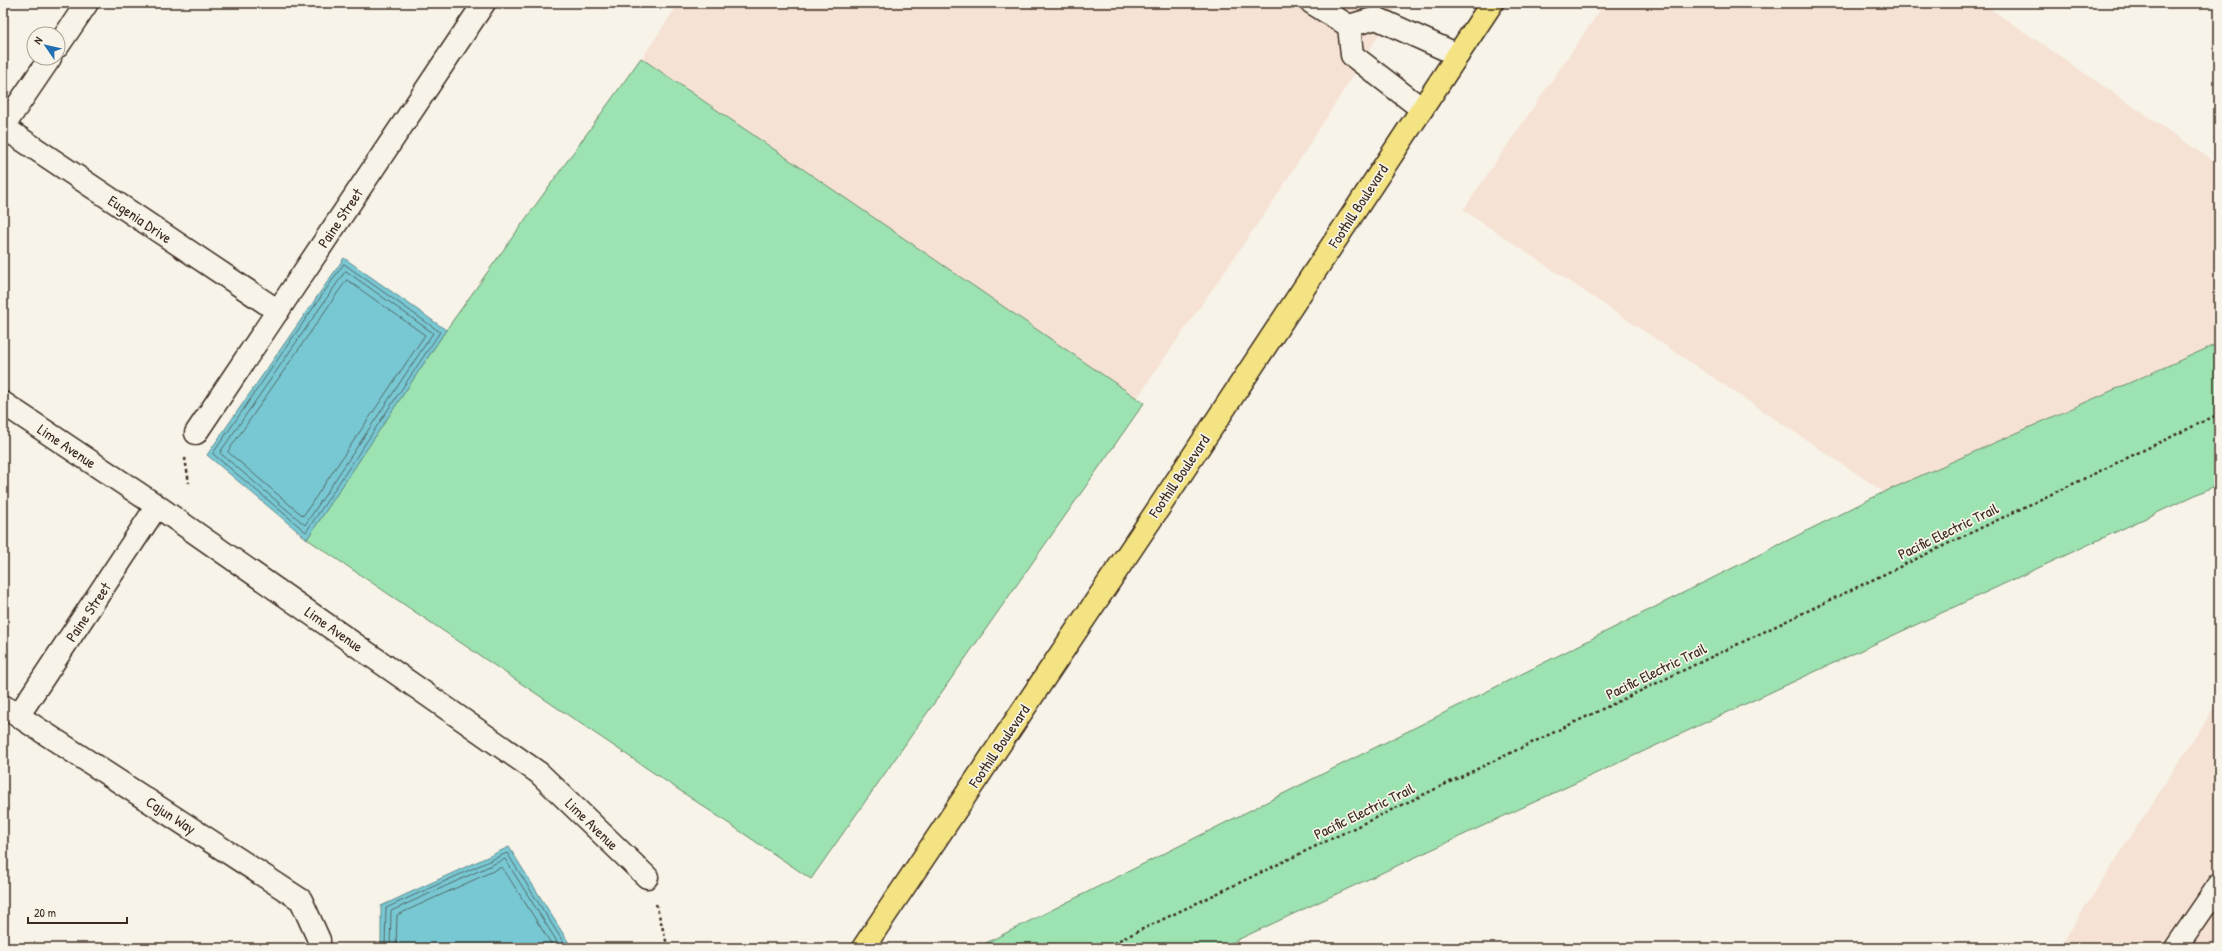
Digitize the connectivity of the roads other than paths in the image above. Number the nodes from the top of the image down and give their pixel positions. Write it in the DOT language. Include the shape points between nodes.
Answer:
graph roads {
  1 [pos="87,3"];
  2 [pos="484,3"];
  3 [pos="1312,3"];
  4 [pos="1492,3"];
  5 [pos="1349,26"];
  6 [pos="66,34"];
  7 [pos="1458,55"];
  8 [pos="45,66"];
  9 [pos="1422,110"];
  10 [pos="3,127"];
  11 [pos="278,311"];
  12 [pos="3,403"];
  13 [pos="196,433"];
  14 [pos="157,506"];
  15 [pos="10,711"];
  16 [pos="647,877"];
  17 [pos="2219,885"];
  18 [pos="319,944"];
  19 [pos="863,948"];
  20 [pos="2176,948"];
  1 -- 6 [label="street"];
  2 -- 11 [label="street, Paine Street"];
  3 -- 5 [label="street"];
  4 -- 7 [label="main road, Foothill Boulevard"];
  5 -- 7 [label="street" via="1376,18"];
  5 -- 9 [label="street" via="1352,55"];
  7 -- 9 [label="main road, Foothill Boulevard"];
  8 -- 10 [label="street"];
  9 -- 19 [label="main road, Foothill Boulevard"];
  10 -- 11 [label="street, Eugenia Drive"];
  11 -- 13 [label="street, Paine Street"];
  12 -- 14 [label="street, Lime Avenue"];
  14 -- 15 [label="street, Paine Street"];
  14 -- 16 [label="street, Lime Avenue" via="539,773"];
  15 -- 18 [label="street, Cajun Way" via="301,900"];
  17 -- 20 [label="street"];
}
